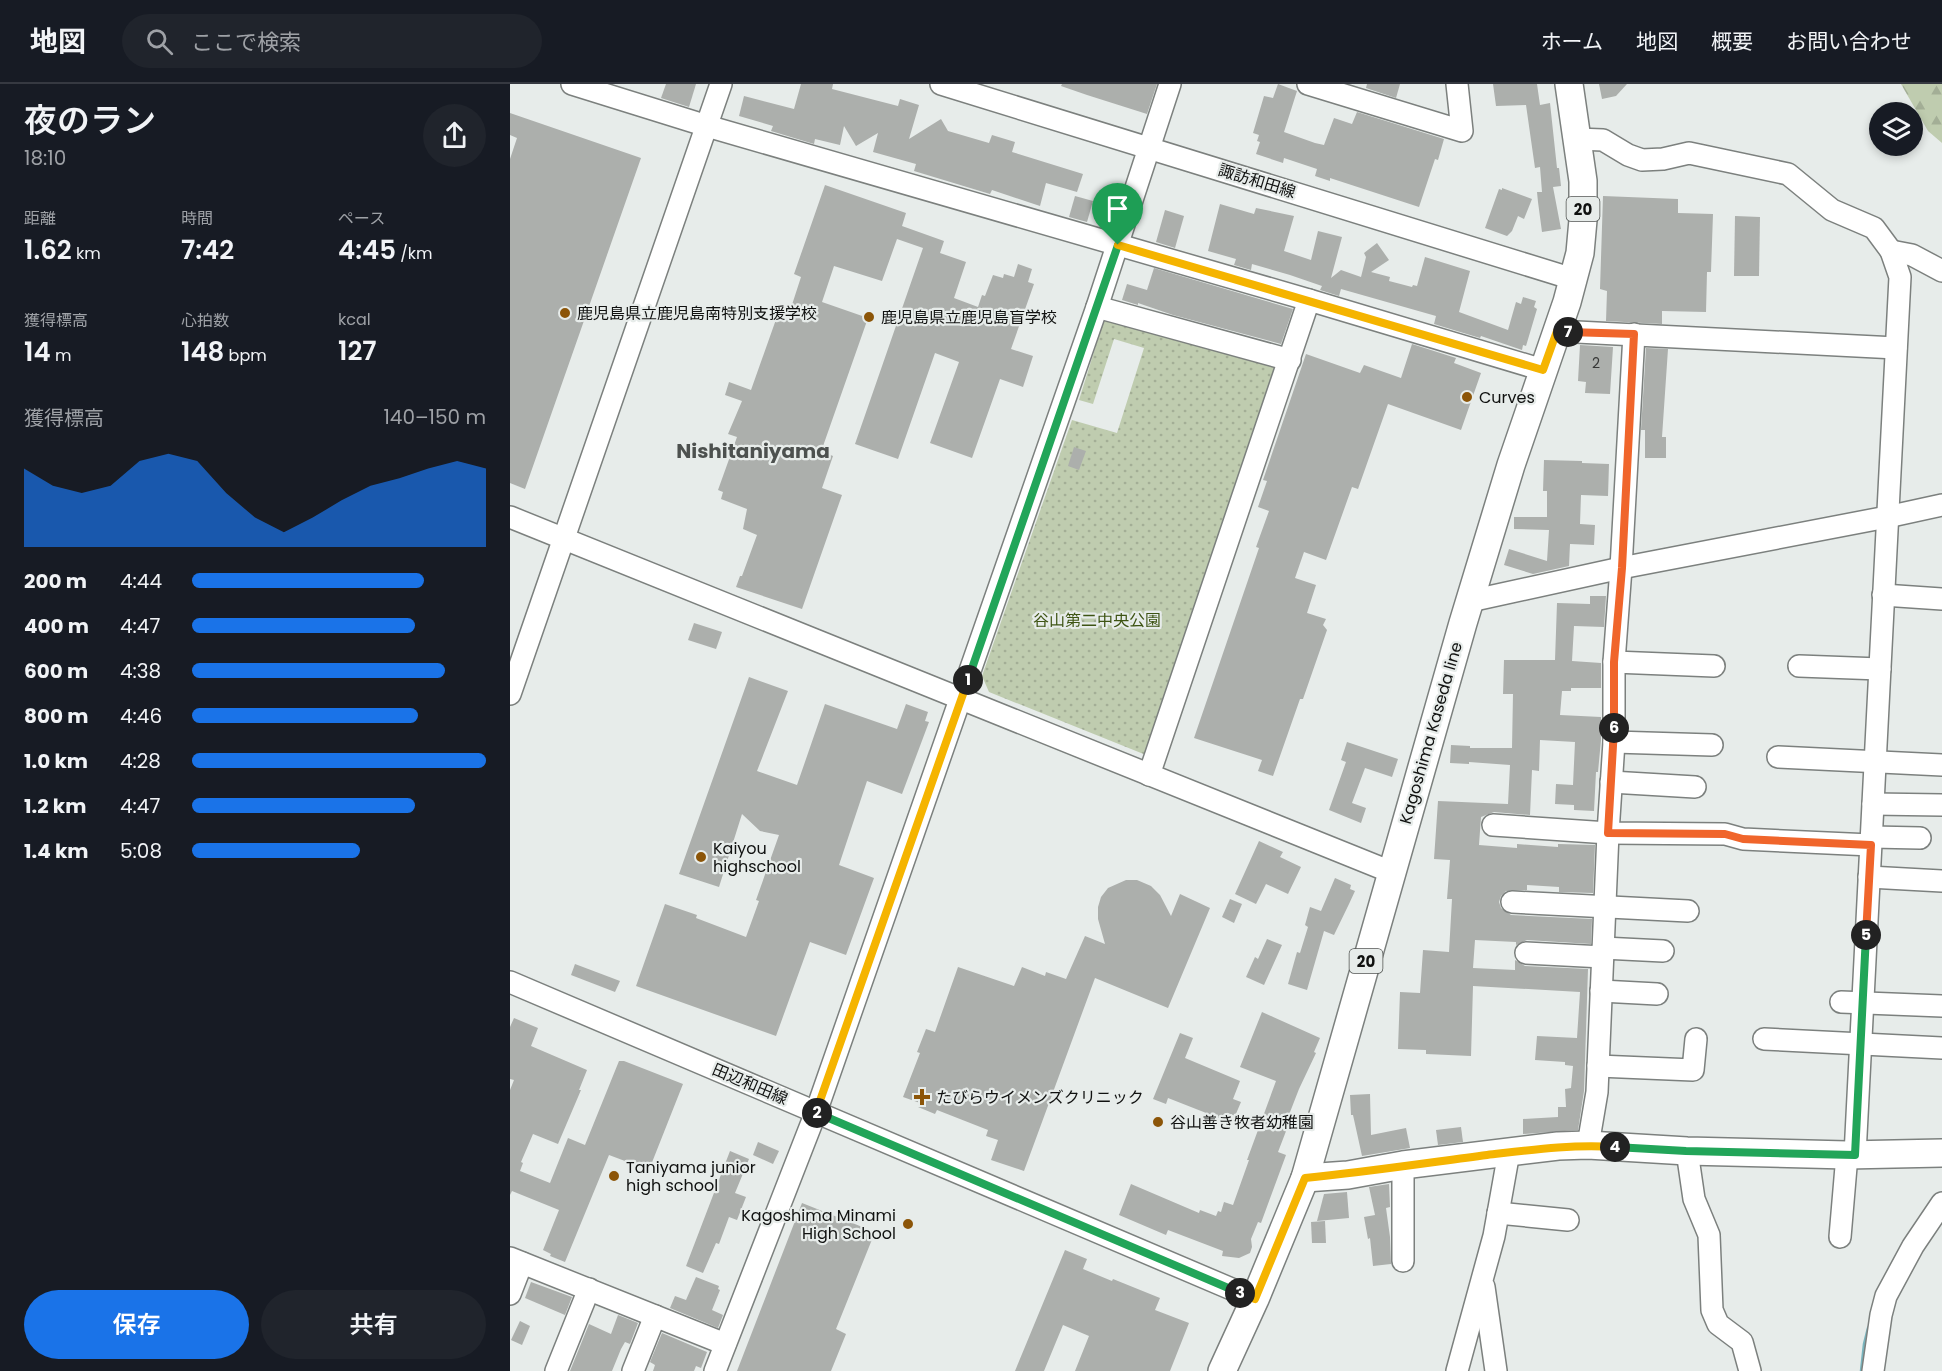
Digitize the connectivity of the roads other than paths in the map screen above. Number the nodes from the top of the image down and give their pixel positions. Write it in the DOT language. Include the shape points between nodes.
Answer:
graph roads {
  1 [pos="572,84"];
  2 [pos="721,84"];
  3 [pos="941,84"];
  4 [pos="1170,84"];
  5 [pos="1308,84"];
  6 [pos="1457,84"];
  7 [pos="1569,84"];
  8 [pos="706,126"];
  9 [pos="1577,139"];
  10 [pos="1150,148"];
  11 [pos="1118,245"];
  12 [pos="1891,251"];
  13 [pos="1942,272"];
  14 [pos="1573,279"];
  15 [pos="1309,300"];
  16 [pos="1097,307"];
  17 [pos="1557,331"];
  18 [pos="1634,334"];
  19 [pos="1896,348"];
  20 [pos="1290,360"];
  21 [pos="1543,370"];
  22 [pos="1942,505"];
  23 [pos="510,517"];
  24 [pos="1887,517"];
  25 [pos="563,539"];
  26 [pos="1622,568"];
  27 [pos="1883,595"];
  28 [pos="1942,599"];
  29 [pos="1470,601"];
  30 [pos="1614,662"];
  31 [pos="1714,666"];
  32 [pos="1799,666"];
  33 [pos="1880,669"];
  34 [pos="510,694"];
  35 [pos="962,699"];
  36 [pos="1614,742"];
  37 [pos="1712,745"];
  38 [pos="1778,753"];
  39 [pos="1876,758"];
  40 [pos="1942,765"];
  41 [pos="1149,775"];
  42 [pos="1611,782"];
  43 [pos="1695,787"];
  44 [pos="1873,804"];
  45 [pos="1942,805"];
  46 [pos="1493,825"];
  47 [pos="1608,833"];
  48 [pos="1920,838"];
  49 [pos="1871,841"];
  50 [pos="1391,872"];
  51 [pos="1869,877"];
  52 [pos="1942,880"];
  53 [pos="1512,902"];
  54 [pos="1605,907"];
  55 [pos="1688,911"];
  56 [pos="1663,951"];
  57 [pos="1526,953"];
  58 [pos="1603,953"];
  59 [pos="510,982"];
  60 [pos="1602,991"];
  61 [pos="1657,994"];
  62 [pos="1841,1002"];
  63 [pos="1863,1003"];
  64 [pos="1942,1006"];
  65 [pos="1696,1039"];
  66 [pos="1764,1039"];
  67 [pos="1861,1044"];
  68 [pos="1942,1048"];
  69 [pos="1598,1066"];
  70 [pos="816,1112"];
  71 [pos="1588,1145"];
  72 [pos="1686,1151"];
  73 [pos="1509,1152"];
  74 [pos="1942,1153"];
  75 [pos="1851,1155"];
  76 [pos="1403,1165"];
  77 [pos="1305,1178"];
  78 [pos="1942,1203"];
  79 [pos="1498,1213"];
  80 [pos="1568,1220"];
  81 [pos="1840,1237"];
  82 [pos="516,1260"];
  83 [pos="1403,1261"];
  84 [pos="1483,1277"];
  85 [pos="589,1289"];
  86 [pos="510,1294"];
  87 [pos="1255,1299"];
  88 [pos="654,1316"];
  89 [pos="725,1344"];
  90 [pos="556,1371"];
  91 [pos="633,1371"];
  92 [pos="715,1371"];
  93 [pos="1222,1371"];
  94 [pos="1457,1371"];
  95 [pos="1496,1371"];
  96 [pos="1749,1371"];
  97 [pos="1873,1371"];
  1 -- 8 [label="street"];
  2 -- 8 [label="street"];
  3 -- 10 [label="street, 諏訪和田線"];
  4 -- 10 [label="street"];
  5 -- 6 [label="street" via="1462,131"];
  7 -- 9 [label="main road, Kagoshima Kaseda line / 20"];
  8 -- 11 [label="street"];
  8 -- 25 [label="street"];
  9 -- 12 [label="street" via="1603,140 1642,160 1689,153 1788,174 1832,210 1874,228"];
  9 -- 14 [label="main road, Kagoshima Kaseda line / 20" via="1583,220"];
  10 -- 11 [label="street"];
  10 -- 14 [label="street, 諏訪和田線"];
  11 -- 15 [label="street"];
  11 -- 16 [label="street"];
  12 -- 13 [label="street" via="1912,255"];
  12 -- 19 [label="street" via="1900,277"];
  14 -- 17 [label="main road, Kagoshima Kaseda line / 20"];
  15 -- 20 [label="street"];
  15 -- 21 [label="street"];
  16 -- 20 [label="street"];
  16 -- 35 [label="street"];
  17 -- 18 [label="street"];
  17 -- 21 [label="main road, Kagoshima Kaseda line / 20"];
  18 -- 19 [label="street"];
  18 -- 26 [label="street"];
  19 -- 24 [label="street"];
  20 -- 41 [label="street"];
  21 -- 29 [label="main road, Kagoshima Kaseda line / 20"];
  22 -- 24 [label="street"];
  23 -- 25 [label="street"];
  24 -- 26 [label="street"];
  24 -- 27 [label="street"];
  25 -- 34 [label="street"];
  25 -- 35 [label="street"];
  26 -- 29 [label="street"];
  26 -- 30 [label="street"];
  27 -- 28 [label="street"];
  27 -- 33 [label="street"];
  29 -- 50 [label="main road, Kagoshima Kaseda line / 20"];
  30 -- 31 [label="street"];
  30 -- 36 [label="street"];
  32 -- 33 [label="street"];
  33 -- 39 [label="street"];
  35 -- 41 [label="street"];
  35 -- 70 [label="street"];
  36 -- 37 [label="street"];
  36 -- 42 [label="street"];
  38 -- 39 [label="street"];
  39 -- 40 [label="street"];
  39 -- 44 [label="street"];
  41 -- 50 [label="street"];
  42 -- 43 [label="street"];
  42 -- 47 [label="street"];
  44 -- 45 [label="street"];
  44 -- 49 [label="street"];
  46 -- 47 [label="street"];
  47 -- 49 [label="street"];
  47 -- 54 [label="street"];
  48 -- 49 [label="street"];
  49 -- 51 [label="street"];
  50 -- 77 [label="main road, Kagoshima Kaseda line / 20"];
  51 -- 52 [label="street"];
  51 -- 63 [label="street"];
  53 -- 54 [label="street"];
  54 -- 55 [label="street"];
  54 -- 58 [label="street"];
  56 -- 58 [label="street"];
  57 -- 58 [label="street"];
  58 -- 60 [label="street"];
  59 -- 70 [label="street, 田辺和田線"];
  60 -- 61 [label="street"];
  60 -- 69 [label="street"];
  62 -- 63 [label="street"];
  63 -- 64 [label="street"];
  63 -- 67 [label="street"];
  65 -- 69 [label="street" via="1693,1070"];
  66 -- 67 [label="street"];
  67 -- 68 [label="street"];
  67 -- 75 [label="street"];
  69 -- 71 [label="street"];
  70 -- 87 [label="street, 田辺和田線"];
  70 -- 89 [label="street"];
  71 -- 72 [label="main road"];
  71 -- 73 [label="main road"];
  72 -- 75 [label="main road"];
  72 -- 96 [label="street" via="1694,1199 1709,1235 1712,1310 1718,1324 1742,1342"];
  73 -- 76 [label="main road"];
  73 -- 79 [label="street"];
  74 -- 75 [label="main road"];
  75 -- 81 [label="street"];
  76 -- 77 [label="main road"];
  76 -- 83 [label="street"];
  77 -- 87 [label="main road, Kagoshima Kaseda line / 20"];
  78 -- 97 [label="street" via="1886,1296"];
  79 -- 80 [label="street"];
  79 -- 84 [label="street"];
  82 -- 85 [label="street"];
  82 -- 86 [label="street"];
  84 -- 94 [label="street"];
  84 -- 95 [label="street"];
  85 -- 88 [label="street"];
  85 -- 90 [label="street"];
  87 -- 93 [label="main road, Kagoshima Kaseda line / 20"];
  88 -- 89 [label="street"];
  88 -- 91 [label="street"];
  89 -- 92 [label="street"];
}
